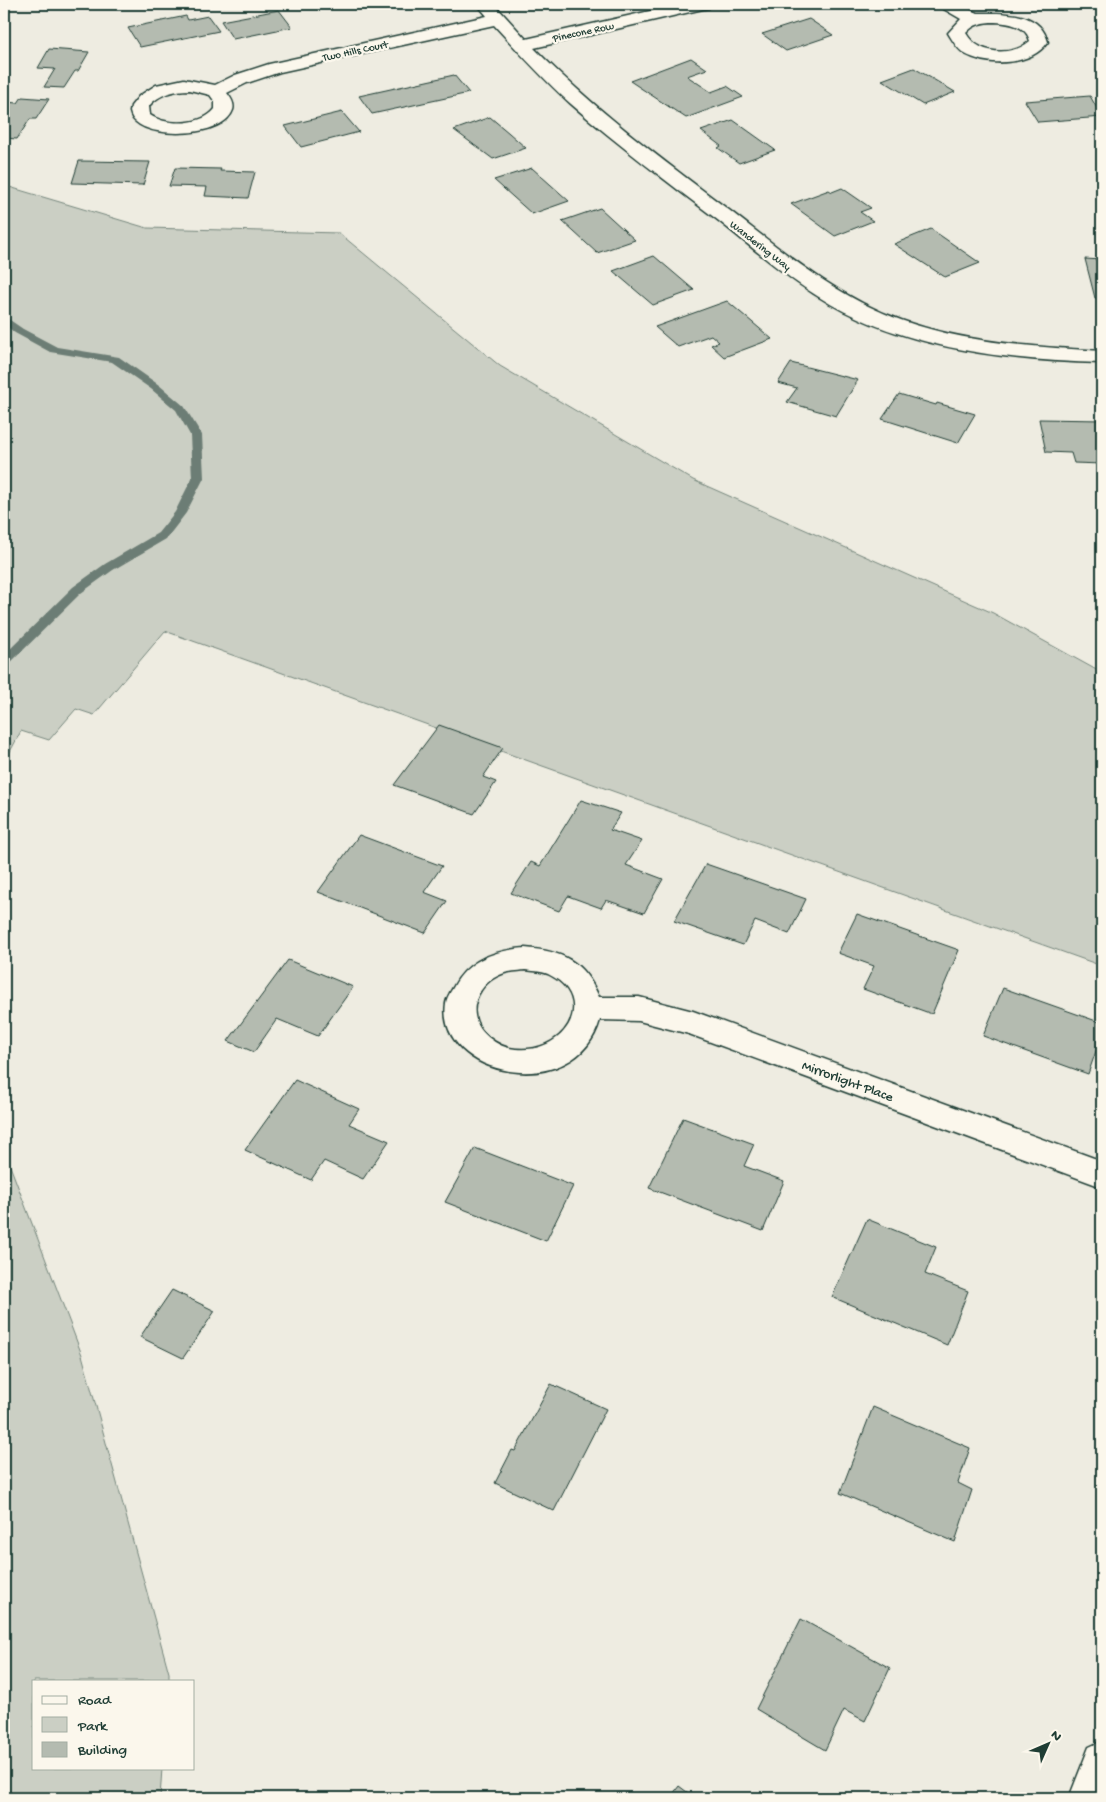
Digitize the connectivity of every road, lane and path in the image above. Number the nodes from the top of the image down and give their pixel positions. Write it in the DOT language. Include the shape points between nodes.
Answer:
graph roads {
  1 [pos="485,4"];
  2 [pos="703,4"];
  3 [pos="948,4"];
  4 [pos="498,19"];
  5 [pos="976,19"];
  6 [pos="522,45"];
  7 [pos="216,91"];
  8 [pos="1102,357"];
  9 [pos="588,1008"];
  10 [pos="1102,1174"];
  11 [pos="1102,1760"];
  12 [pos="1088,1798"];
  1 -- 4 [label="street, Wandering Way"];
  2 -- 6 [label="street, Pinecone Row"];
  3 -- 5 [label="street"];
  4 -- 6 [label="street, Wandering Way"];
  4 -- 7 [label="street, Two Hills Court" via="275,68"];
  6 -- 8 [label="street, Wandering Way" via="575,98 644,154 803,278 836,299 910,330 959,342 1003,350"];
  9 -- 9 [label="street" via="584,992 573,976 550,964 525,959 506,961 485,969 466,987 460,1002 460,1018 465,1033 482,1050 498,1058 520,1062 543,1060 571,1046 585,1027"];
  9 -- 10 [label="street, Mirrorlight Place" via="639,1009 693,1023"];
  11 -- 12 [label="street"];
}
